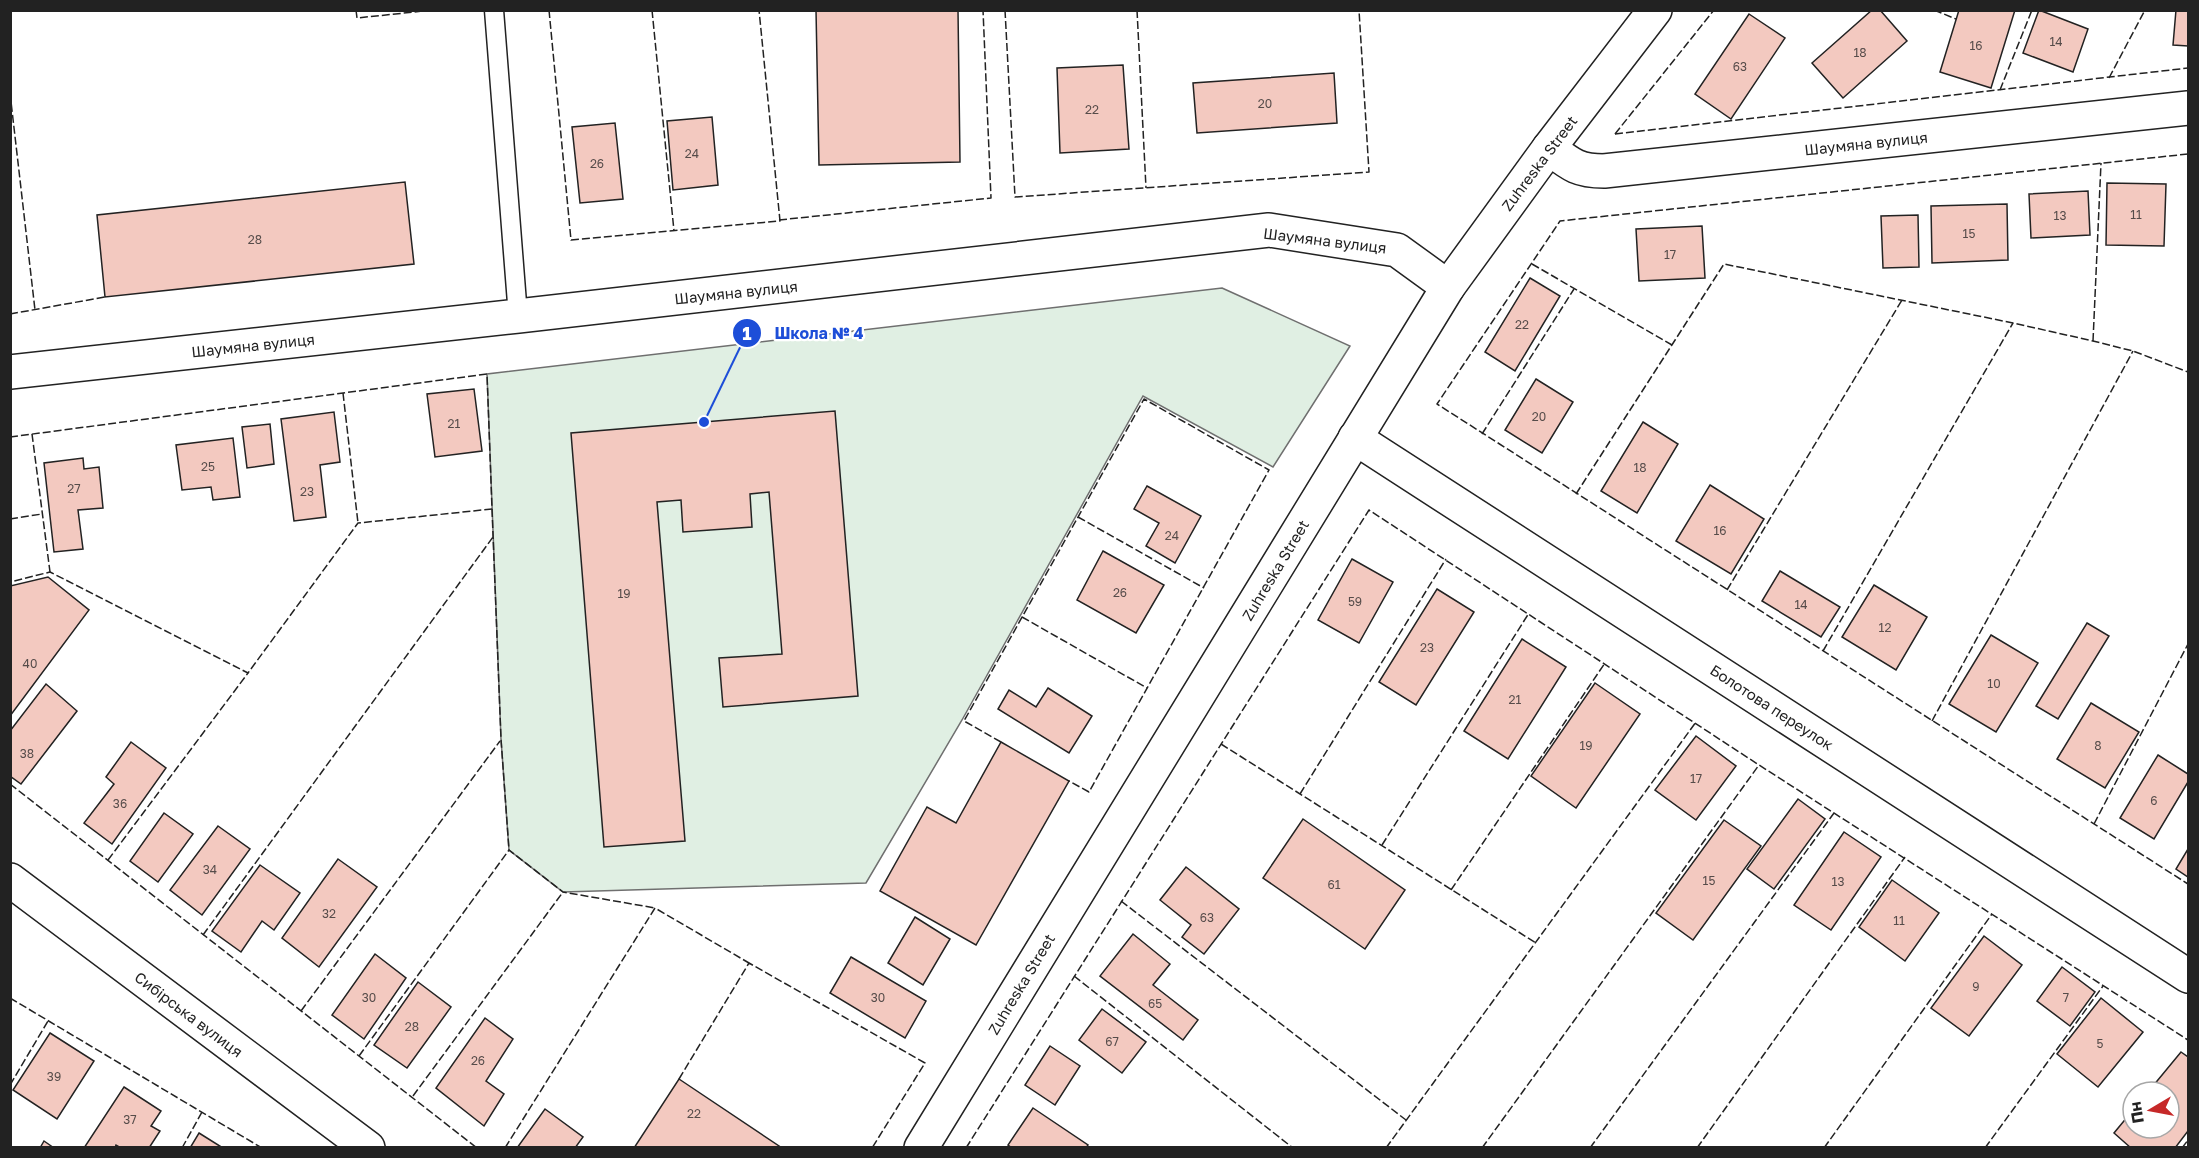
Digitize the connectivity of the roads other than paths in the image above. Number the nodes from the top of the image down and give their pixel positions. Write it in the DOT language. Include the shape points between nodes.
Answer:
graph roads {
  1 [pos="494,10"];
  2 [pos="1655,10"];
  3 [pos="2188,108"];
  4 [pos="1549,148"];
  5 [pos="1448,286"];
  6 [pos="518,316"];
  7 [pos="10,372"];
  8 [pos="1355,438"];
  9 [pos="10,879"];
  10 [pos="2188,976"];
  11 [pos="368,1148"];
  12 [pos="921,1148"];
  1 -- 6 [label="lane"];
  2 -- 4 [label="street, Zuhreska Street"];
  3 -- 4 [label="street, Шаумяна вулиця" via="1604,171 1585,171"];
  4 -- 5 [label="street, Zuhreska Street"];
  5 -- 6 [label="street, Шаумяна вулиця" via="1397,250 1269,230"];
  5 -- 8 [label="street, Zuhreska Street"];
  6 -- 7 [label="street, Шаумяна вулиця"];
  8 -- 10 [label="street, Болотова переулок"];
  8 -- 12 [label="street, Zuhreska Street"];
  9 -- 11 [label="street, Сибірська вулиця"];
}
